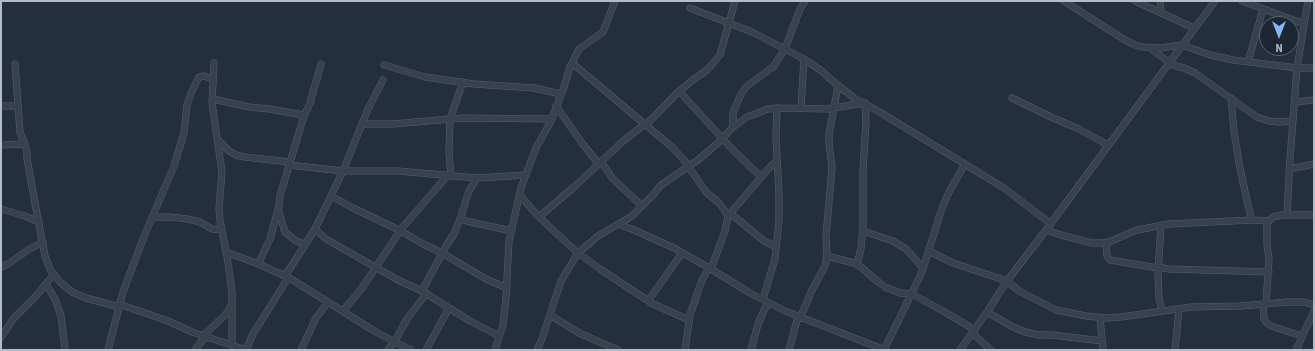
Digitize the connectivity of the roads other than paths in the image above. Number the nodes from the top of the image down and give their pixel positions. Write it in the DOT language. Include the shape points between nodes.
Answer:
graph roads {
  1 [pos="615,1"];
  2 [pos="735,1"];
  3 [pos="805,1"];
  4 [pos="1064,1"];
  5 [pos="1136,1"];
  6 [pos="1160,1"];
  7 [pos="1214,1"];
  8 [pos="1242,1"];
  9 [pos="1308,1"];
  10 [pos="690,8"];
  11 [pos="1263,9"];
  12 [pos="1161,12"];
  13 [pos="730,23"];
  14 [pos="1304,24"];
  15 [pos="1194,28"];
  16 [pos="1182,45"];
  17 [pos="1150,48"];
  18 [pos="785,49"];
  19 [pos="804,59"];
  20 [pos="1248,62"];
  21 [pos="572,63"];
  22 [pos="15,64"];
  23 [pos="214,64"];
  24 [pos="321,64"];
  25 [pos="1169,64"];
  26 [pos="384,65"];
  27 [pos="1297,68"];
  28 [pos="1314,68"];
  29 [pos="214,80"];
  30 [pos="382,80"];
  31 [pos="463,82"];
  32 [pos="838,86"];
  33 [pos="680,91"];
  34 [pos="561,94"];
  35 [pos="1012,98"];
  36 [pos="1231,98"];
  37 [pos="212,99"];
  38 [pos="1314,100"];
  39 [pos="1295,102"];
  40 [pos="865,103"];
  41 [pos="1,106"];
  42 [pos="18,106"];
  43 [pos="556,106"];
  44 [pos="777,108"];
  45 [pos="801,108"];
  46 [pos="834,108"];
  47 [pos="304,115"];
  48 [pos="450,119"];
  49 [pos="552,119"];
  50 [pos="1293,121"];
  51 [pos="362,124"];
  52 [pos="645,124"];
  53 [pos="733,127"];
  54 [pos="722,139"];
  55 [pos="218,141"];
  56 [pos="25,144"];
  57 [pos="1,145"];
  58 [pos="1108,145"];
  59 [pos="777,161"];
  60 [pos="599,162"];
  61 [pos="290,163"];
  62 [pos="965,164"];
  63 [pos="1314,164"];
  64 [pos="688,167"];
  65 [pos="1289,169"];
  66 [pos="343,171"];
  67 [pos="526,175"];
  68 [pos="449,176"];
  69 [pos="761,177"];
  70 [pos="477,178"];
  71 [pos="520,195"];
  72 [pos="332,196"];
  73 [pos="642,206"];
  74 [pos="1,209"];
  75 [pos="278,209"];
  76 [pos="729,214"];
  77 [pos="1287,215"];
  78 [pos="1314,215"];
  79 [pos="152,217"];
  80 [pos="539,217"];
  81 [pos="460,219"];
  82 [pos="1252,220"];
  83 [pos="39,222"];
  84 [pos="1268,222"];
  85 [pos="618,224"];
  86 [pos="1050,224"];
  87 [pos="1161,226"];
  88 [pos="315,229"];
  89 [pos="222,230"];
  90 [pos="1046,230"];
  91 [pos="401,231"];
  92 [pos="512,231"];
  93 [pos="863,231"];
  94 [pos="43,242"];
  95 [pos="1106,243"];
  96 [pos="305,244"];
  97 [pos="776,248"];
  98 [pos="929,251"];
  99 [pos="226,252"];
  100 [pos="442,253"];
  101 [pos="578,253"];
  102 [pos="682,253"];
  103 [pos="827,256"];
  104 [pos="258,264"];
  105 [pos="857,264"];
  106 [pos="376,267"];
  107 [pos="1,268"];
  108 [pos="710,268"];
  109 [pos="923,268"];
  110 [pos="1158,268"];
  111 [pos="1269,272"];
  112 [pos="54,274"];
  113 [pos="286,277"];
  114 [pos="1007,280"];
  115 [pos="46,284"];
  116 [pos="507,288"];
  117 [pos="424,293"];
  118 [pos="912,294"];
  119 [pos="763,299"];
  120 [pos="648,301"];
  121 [pos="328,302"];
  122 [pos="769,303"];
  123 [pos="232,304"];
  124 [pos="1264,304"];
  125 [pos="1314,304"];
  126 [pos="119,306"];
  127 [pos="450,308"];
  128 [pos="1179,308"];
  129 [pos="1314,310"];
  130 [pos="343,311"];
  131 [pos="1162,311"];
  132 [pos="987,312"];
  133 [pos="550,315"];
  134 [pos="799,317"];
  135 [pos="1100,318"];
  136 [pos="689,320"];
  137 [pos="973,332"];
  138 [pos="204,336"];
  139 [pos="500,336"];
  140 [pos="1302,336"];
  141 [pos="1,337"];
  142 [pos="395,341"];
  143 [pos="1102,341"];
  144 [pos="604,344"];
  145 [pos="232,345"];
  146 [pos="65,350"];
  147 [pos="108,350"];
  148 [pos="195,350"];
  149 [pos="246,350"];
  150 [pos="301,350"];
  151 [pos="388,350"];
  152 [pos="411,350"];
  153 [pos="426,350"];
  154 [pos="495,350"];
  155 [pos="537,350"];
  156 [pos="599,350"];
  157 [pos="618,350"];
  158 [pos="685,350"];
  159 [pos="751,350"];
  160 [pos="789,350"];
  161 [pos="884,350"];
  162 [pos="960,350"];
  163 [pos="991,350"];
  164 [pos="1103,350"];
  165 [pos="1175,350"];
  166 [pos="1297,350"];
  1 -- 21 [label="street" via="603,32 579,49"];
  2 -- 13 [label="street"];
  3 -- 18 [label="street"];
  4 -- 17 [label="street" via="1125,40"];
  5 -- 12 [label="street"];
  6 -- 12 [label="street"];
  7 -- 15 [label="street"];
  8 -- 11 [label="street"];
  9 -- 14 [label="street"];
  10 -- 13 [label="street"];
  11 -- 14 [label="street"];
  11 -- 20 [label="street"];
  12 -- 15 [label="street"];
  13 -- 18 [label="street"];
  13 -- 33 [label="street" via="720,55 707,70"];
  14 -- 27 [label="street"];
  15 -- 16 [label="street"];
  16 -- 17 [label="street"];
  16 -- 20 [label="street" via="1210,55"];
  16 -- 25 [label="street"];
  17 -- 25 [label="street"];
  18 -- 19 [label="street"];
  18 -- 53 [label="street" via="773,67 747,86 741,94 733,113"];
  19 -- 32 [label="street" via="824,72"];
  19 -- 45 [label="street"];
  20 -- 27 [label="street"];
  21 -- 34 [label="street"];
  21 -- 52 [label="street"];
  22 -- 42 [label="street"];
  23 -- 29 [label="street"];
  24 -- 47 [label="street"];
  25 -- 36 [label="street" via="1195,73"];
  25 -- 58 [label="street"];
  26 -- 31 [label="street"];
  27 -- 28 [label="street"];
  27 -- 39 [label="street"];
  29 -- 37 [label="street"];
  29 -- 79 [label="street" via="199,77 191,93 179,151"];
  30 -- 51 [label="street"];
  31 -- 34 [label="street" via="534,88"];
  31 -- 48 [label="street"];
  32 -- 40 [label="street"];
  32 -- 46 [label="street"];
  33 -- 52 [label="street"];
  33 -- 54 [label="street"];
  34 -- 43 [label="street"];
  35 -- 58 [label="street"];
  36 -- 50 [label="street" via="1257,117 1269,121"];
  36 -- 82 [label="street" via="1239,163"];
  37 -- 47 [label="street"];
  37 -- 55 [label="street"];
  38 -- 39 [label="street"];
  39 -- 50 [label="street"];
  40 -- 46 [label="street"];
  40 -- 62 [label="street"];
  40 -- 93 [label="street"];
  41 -- 42 [label="street"];
  42 -- 56 [label="street" via="20,132"];
  43 -- 49 [label="street"];
  43 -- 60 [label="street"];
  44 -- 45 [label="street"];
  44 -- 53 [label="street" via="747,117"];
  44 -- 59 [label="street"];
  45 -- 46 [label="street"];
  46 -- 103 [label="street" via="829,134 832,168 826,236"];
  47 -- 61 [label="street"];
  48 -- 49 [label="street"];
  48 -- 51 [label="street"];
  48 -- 68 [label="street"];
  49 -- 67 [label="street" via="536,148"];
  50 -- 65 [label="street"];
  51 -- 66 [label="street"];
  52 -- 60 [label="street"];
  52 -- 64 [label="street" via="677,152"];
  53 -- 54 [label="street"];
  54 -- 64 [label="street"];
  54 -- 69 [label="street"];
  55 -- 61 [label="street" via="236,155"];
  55 -- 89 [label="street" via="222,172"];
  56 -- 57 [label="street"];
  56 -- 83 [label="street"];
  58 -- 86 [label="street"];
  59 -- 69 [label="street"];
  59 -- 97 [label="street" via="779,220"];
  60 -- 73 [label="street"];
  60 -- 80 [label="street"];
  61 -- 66 [label="street"];
  61 -- 75 [label="street"];
  62 -- 86 [label="street" via="1010,192"];
  62 -- 98 [label="street" via="942,208"];
  63 -- 65 [label="street"];
  64 -- 73 [label="street" via="661,185"];
  64 -- 76 [label="street" via="706,192"];
  65 -- 77 [label="street"];
  66 -- 68 [label="street"];
  66 -- 72 [label="street"];
  67 -- 70 [label="street"];
  67 -- 71 [label="street"];
  68 -- 70 [label="street"];
  68 -- 91 [label="street"];
  69 -- 76 [label="street"];
  70 -- 81 [label="street" via="469,191"];
  71 -- 80 [label="street"];
  71 -- 92 [label="street"];
  72 -- 88 [label="street"];
  72 -- 91 [label="street"];
  73 -- 85 [label="street"];
  74 -- 83 [label="street"];
  75 -- 96 [label="street" via="285,232 296,241"];
  75 -- 104 [label="street" via="270,239"];
  76 -- 97 [label="street"];
  76 -- 108 [label="street"];
  77 -- 78 [label="street"];
  77 -- 84 [label="street" via="1273,217"];
  79 -- 89 [label="street" via="188,219 212,229"];
  79 -- 126 [label="street"];
  80 -- 101 [label="street"];
  81 -- 92 [label="street"];
  81 -- 100 [label="street"];
  82 -- 84 [label="street"];
  82 -- 87 [label="street" via="1186,222"];
  83 -- 94 [label="street"];
  84 -- 111 [label="street" via="1266,229"];
  85 -- 101 [label="street" via="598,236"];
  85 -- 102 [label="street"];
  86 -- 90 [label="street"];
  87 -- 95 [label="street" via="1137,230"];
  87 -- 110 [label="street"];
  88 -- 96 [label="street"];
  88 -- 106 [label="street" via="326,239"];
  89 -- 99 [label="street"];
  90 -- 95 [label="street" via="1092,243"];
  90 -- 114 [label="street"];
  91 -- 100 [label="street"];
  91 -- 106 [label="street"];
  92 -- 116 [label="street"];
  93 -- 105 [label="street"];
  93 -- 109 [label="street" via="893,241 906,249"];
  94 -- 107 [label="street"];
  94 -- 112 [label="street" via="45,256"];
  95 -- 110 [label="street" via="1107,256 1110,260"];
  96 -- 113 [label="street"];
  97 -- 119 [label="street"];
  98 -- 109 [label="street"];
  98 -- 114 [label="street" via="953,263"];
  99 -- 104 [label="street"];
  99 -- 123 [label="street"];
  100 -- 116 [label="street" via="486,279"];
  100 -- 117 [label="street"];
  101 -- 120 [label="street"];
  101 -- 133 [label="street" via="561,281"];
  102 -- 108 [label="street"];
  102 -- 120 [label="street"];
  103 -- 105 [label="street"];
  103 -- 134 [label="street" via="825,266"];
  104 -- 113 [label="street"];
  105 -- 118 [label="street" via="885,287 900,293"];
  106 -- 117 [label="street"];
  106 -- 130 [label="street"];
  108 -- 119 [label="street"];
  108 -- 136 [label="street" via="698,291"];
  109 -- 118 [label="street"];
  110 -- 111 [label="street"];
  110 -- 131 [label="street"];
  111 -- 124 [label="street"];
  112 -- 115 [label="street"];
  112 -- 126 [label="street" via="72,292"];
  113 -- 121 [label="street"];
  113 -- 149 [label="street"];
  114 -- 132 [label="street"];
  114 -- 135 [label="street" via="1019,291 1056,310"];
  115 -- 141 [label="street" via="14,318"];
  115 -- 146 [label="street" via="61,316"];
  116 -- 139 [label="street"];
  117 -- 127 [label="street"];
  117 -- 142 [label="street"];
  118 -- 137 [label="street"];
  118 -- 161 [label="street"];
  119 -- 122 [label="street"];
  120 -- 136 [label="street"];
  121 -- 130 [label="street"];
  121 -- 150 [label="street" via="316,318"];
  122 -- 134 [label="street"];
  122 -- 159 [label="street" via="758,324"];
  123 -- 138 [label="street" via="226,314"];
  123 -- 145 [label="street"];
  124 -- 125 [label="street"];
  124 -- 128 [label="street"];
  124 -- 140 [label="street" via="1264,319 1267,323"];
  126 -- 138 [label="street" via="168,321"];
  126 -- 147 [label="street"];
  127 -- 139 [label="street"];
  127 -- 153 [label="street"];
  128 -- 131 [label="street"];
  128 -- 165 [label="street"];
  129 -- 140 [label="street"];
  130 -- 142 [label="street"];
  131 -- 135 [label="street"];
  132 -- 137 [label="street"];
  132 -- 143 [label="street" via="1013,328 1025,332"];
  133 -- 144 [label="street" via="579,333"];
  133 -- 155 [label="street"];
  134 -- 160 [label="street"];
  134 -- 161 [label="street"];
  135 -- 143 [label="street"];
  136 -- 158 [label="street"];
  137 -- 162 [label="street"];
  137 -- 163 [label="street"];
  138 -- 145 [label="street"];
  138 -- 148 [label="street"];
  139 -- 154 [label="street"];
  140 -- 166 [label="street"];
  142 -- 151 [label="street"];
  142 -- 152 [label="street"];
  143 -- 164 [label="street"];
  144 -- 156 [label="street"];
  144 -- 157 [label="street"];
  145 -- 149 [label="street"];
}
